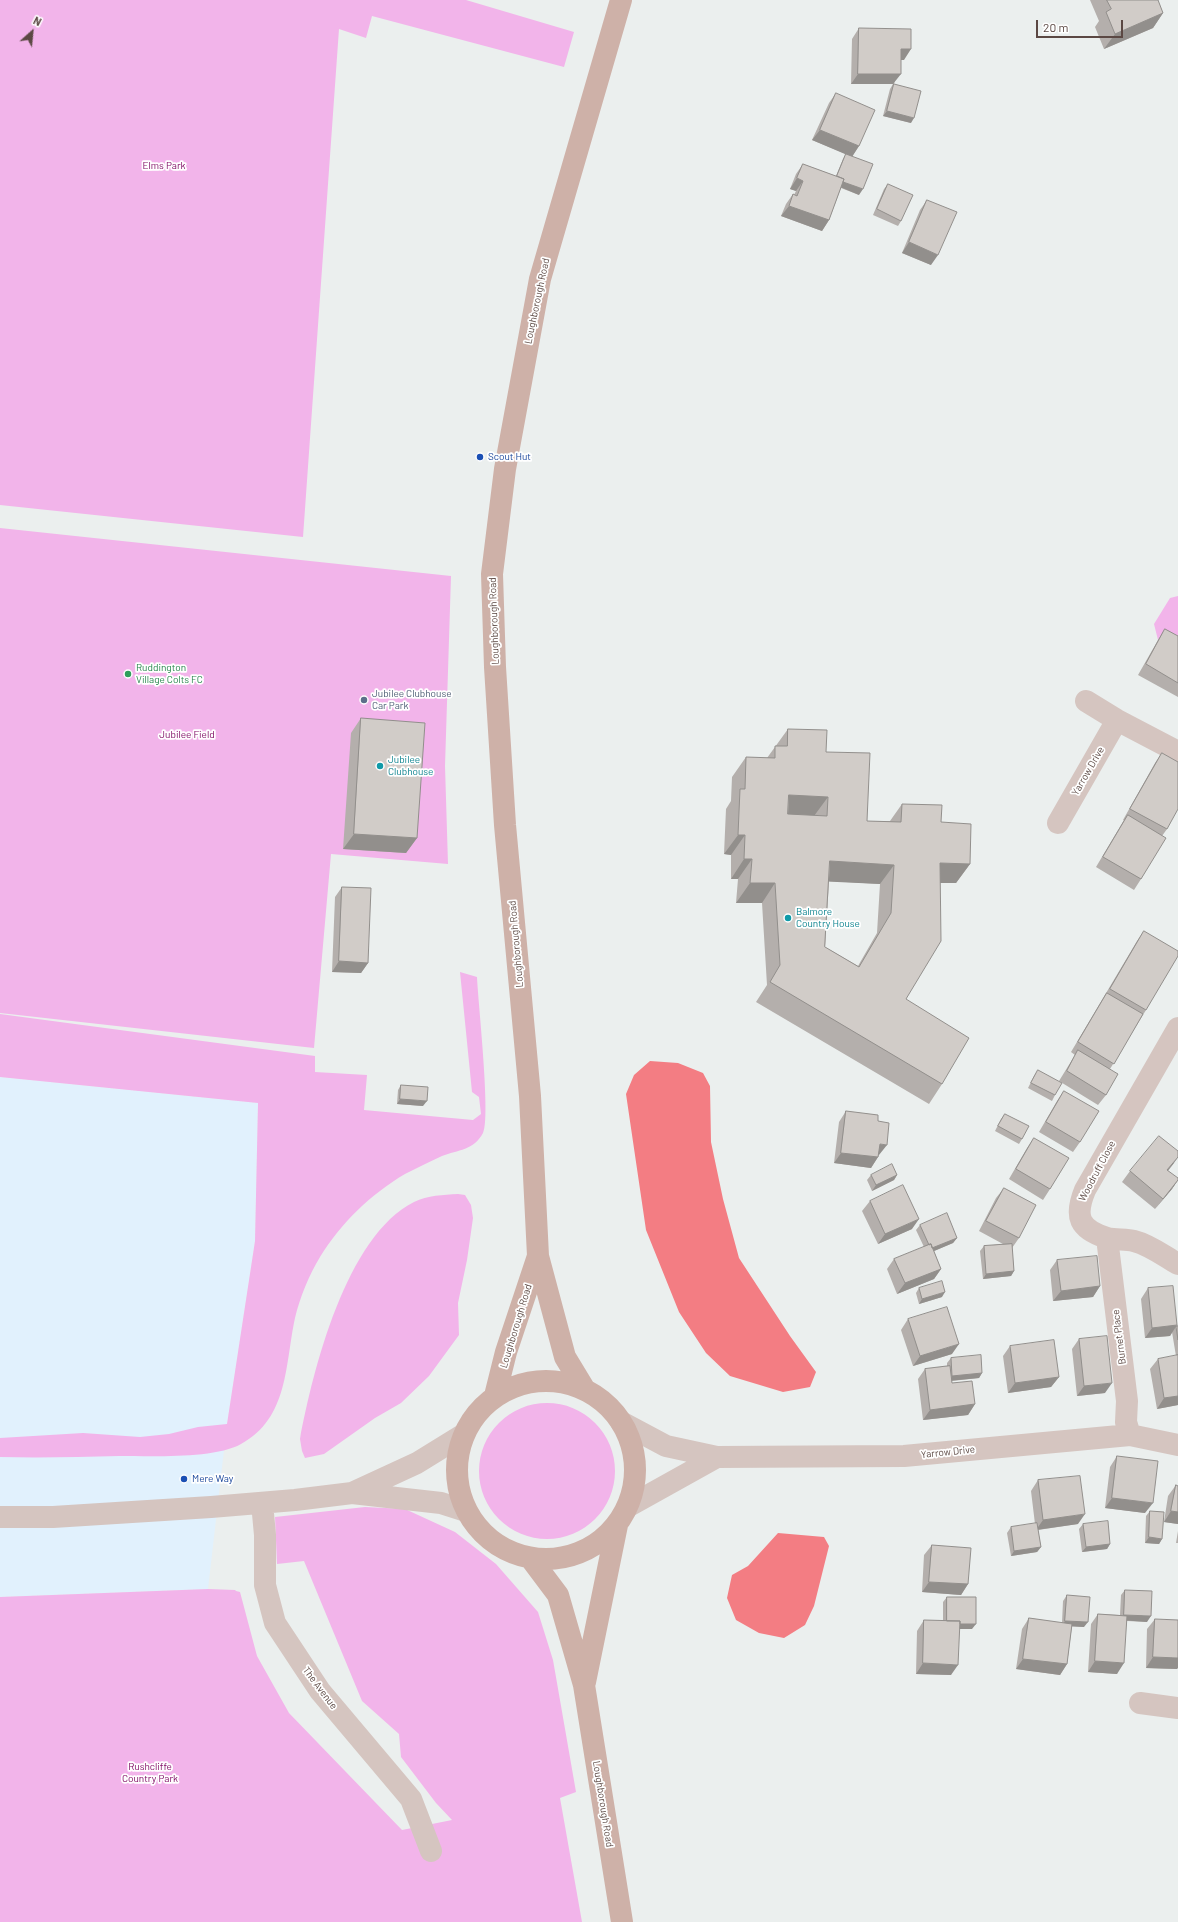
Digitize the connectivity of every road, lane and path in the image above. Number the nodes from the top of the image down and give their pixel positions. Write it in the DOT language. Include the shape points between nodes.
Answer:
graph roads {
  1 [pos="621,0"];
  2 [pos="1086,701"];
  3 [pos="1117,720"];
  4 [pos="1178,752"];
  5 [pos="1058,823"];
  6 [pos="1178,1028"];
  7 [pos="1107,1238"];
  8 [pos="538,1256"];
  9 [pos="1178,1264"];
  10 [pos="585,1390"];
  11 [pos="495,1396"];
  12 [pos="621,1422"];
  13 [pos="464,1434"];
  14 [pos="1130,1435"];
  15 [pos="1178,1445"];
  16 [pos="717,1457"];
  17 [pos="352,1493"];
  18 [pos="262,1503"];
  19 [pos="628,1506"];
  20 [pos="466,1511"];
  21 [pos="0,1517"];
  22 [pos="617,1526"];
  23 [pos="531,1558"];
  24 [pos="584,1685"];
  25 [pos="1140,1703"];
  26 [pos="1178,1708"];
  27 [pos="432,1851"];
  28 [pos="622,1922"];
  1 -- 8 [label="main road, Loughborough Road" via="540,279 505,469 492,574 505,826 530,1096"];
  2 -- 3 [label="street"];
  3 -- 4 [label="street"];
  3 -- 5 [label="street, Yarrow Drive"];
  6 -- 7 [label="street, Woodruff Close" via="1080,1203 1079,1217 1085,1228"];
  7 -- 9 [label="street, Woodruff Close" via="1140,1243"];
  7 -- 14 [label="street, Burnet Place" via="1127,1401 1126,1422"];
  8 -- 10 [label="main road, Loughborough Road" via="565,1357"];
  8 -- 11 [label="main road, Loughborough Road" via="506,1352"];
  10 -- 11 [label="main road" via="560,1382 526,1383"];
  10 -- 12 [label="main road" via="608,1406"];
  11 -- 13 [label="main road" via="477,1413"];
  12 -- 16 [label="street, Yarrow Drive" via="666,1446"];
  12 -- 19 [label="main road" via="633,1449 636,1478"];
  13 -- 17 [label="street" via="417,1463"];
  13 -- 20 [label="main road" via="457,1460 457,1473 458,1486"];
  14 -- 15 [label="street, Yarrow Drive"];
  14 -- 16 [label="street, Yarrow Drive" via="904,1456"];
  16 -- 19 [label="street"];
  17 -- 18 [label="street"];
  17 -- 20 [label="street" via="441,1503"];
  18 -- 21 [label="street" via="53,1517"];
  18 -- 27 [label="street, The Avenue" via="265,1585 275,1623 320,1691 411,1799"];
  19 -- 22 [label="main road"];
  20 -- 23 [label="main road" via="483,1533 505,1550"];
  22 -- 23 [label="main road" via="593,1547 563,1558"];
  22 -- 24 [label="main road, Loughborough Road"];
  23 -- 24 [label="main road, Loughborough Road" via="558,1595"];
  24 -- 28 [label="main road, Loughborough Road"];
  25 -- 26 [label="street"];
}
